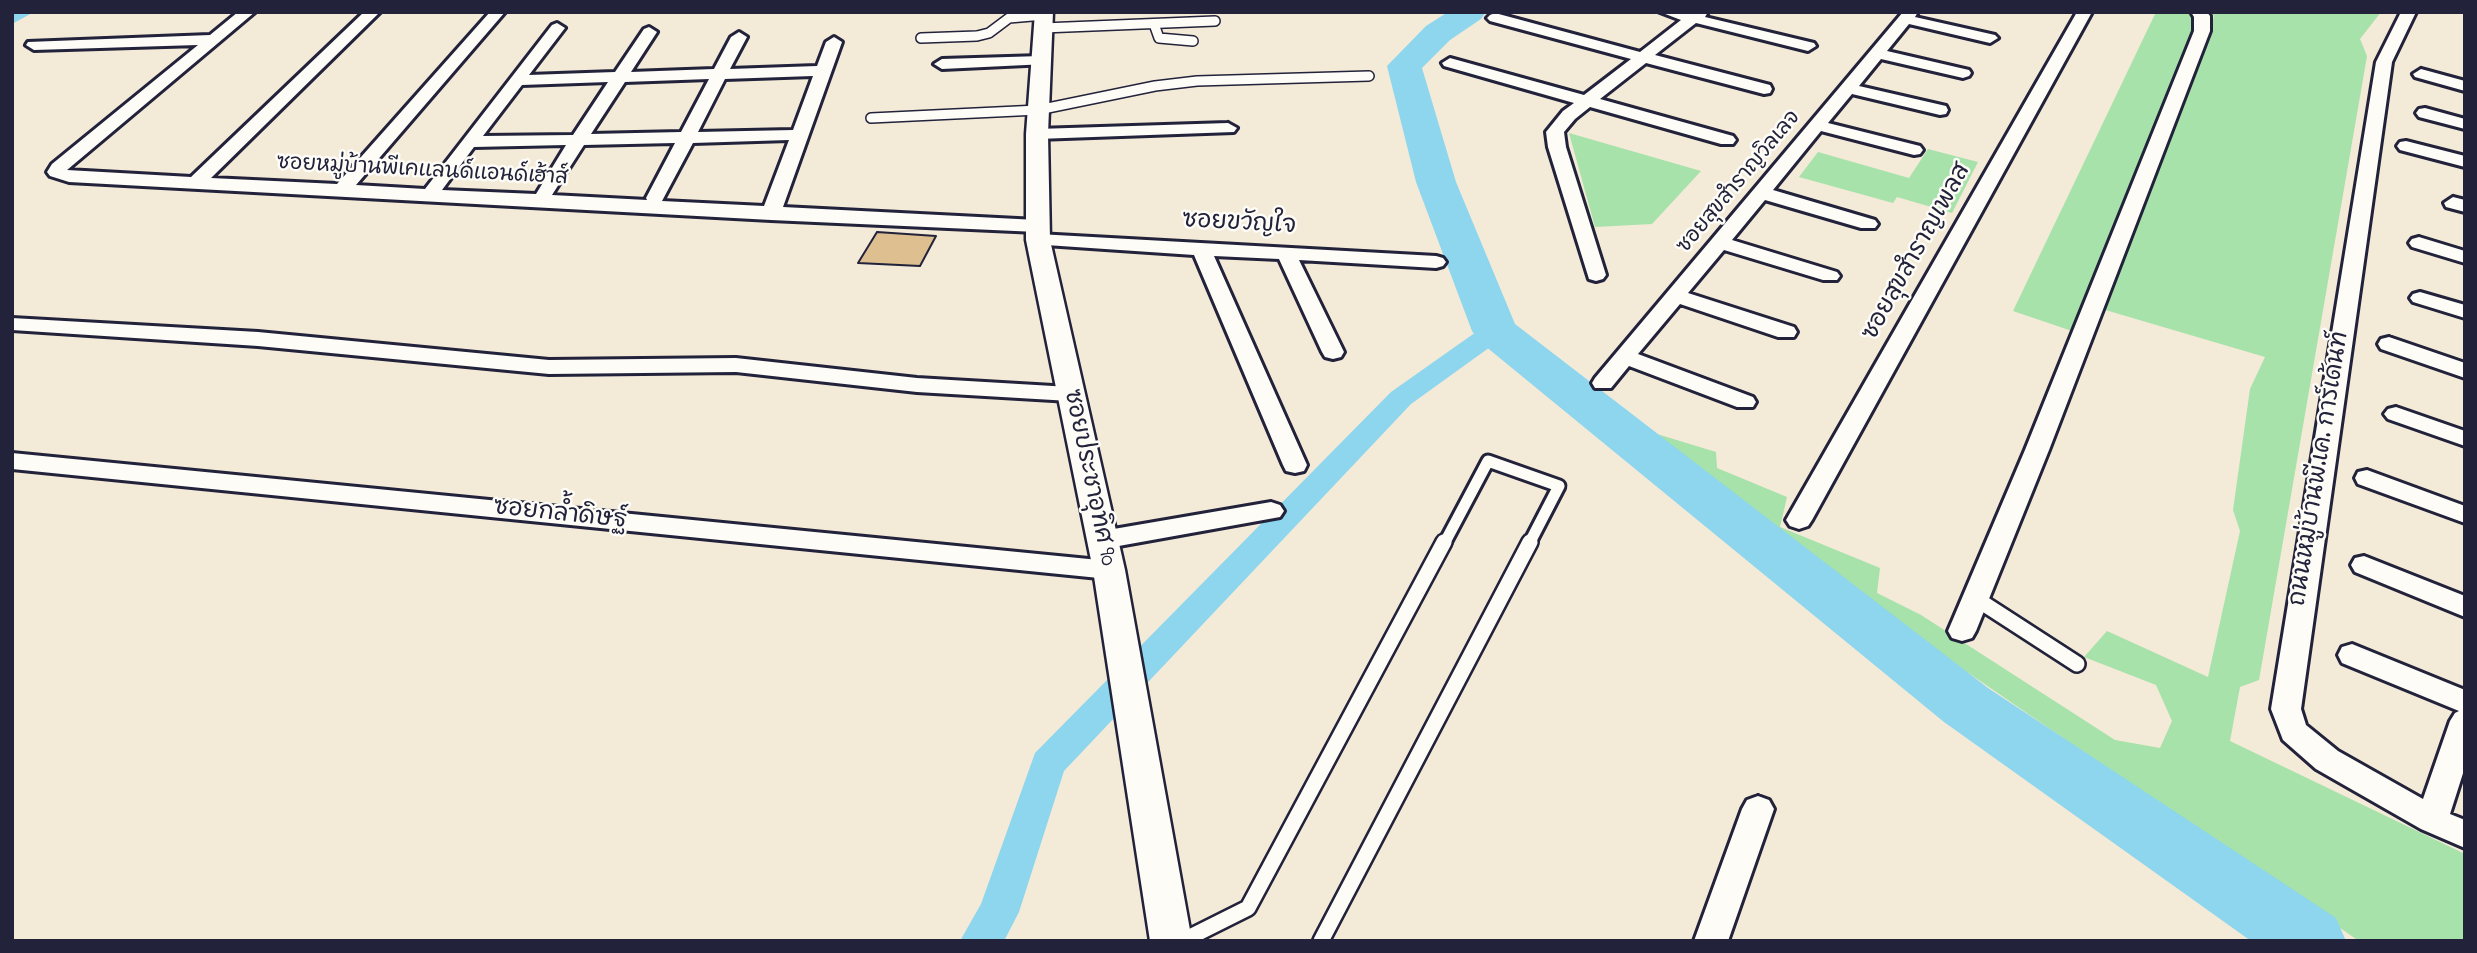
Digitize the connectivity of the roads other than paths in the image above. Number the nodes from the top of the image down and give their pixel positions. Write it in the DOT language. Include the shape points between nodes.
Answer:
graph roads {
  1 [pos="248,12"];
  2 [pos="373,12"];
  3 [pos="498,12"];
  4 [pos="1667,12"];
  5 [pos="2085,12"];
  6 [pos="2198,12"];
  7 [pos="2409,12"];
  8 [pos="1697,15"];
  9 [pos="1908,15"];
  10 [pos="1044,18"];
  11 [pos="1495,18"];
  12 [pos="1215,21"];
  13 [pos="1154,24"];
  14 [pos="557,28"];
  15 [pos="649,32"];
  16 [pos="739,37"];
  17 [pos="921,38"];
  18 [pos="1990,38"];
  19 [pos="214,40"];
  20 [pos="1193,41"];
  21 [pos="834,42"];
  22 [pos="34,45"];
  23 [pos="1808,46"];
  24 [pos="1877,52"];
  25 [pos="1646,58"];
  26 [pos="1041,61"];
  27 [pos="1450,63"];
  28 [pos="942,64"];
  29 [pos="822,71"];
  30 [pos="1963,72"];
  31 [pos="2421,74"];
  32 [pos="719,75"];
  33 [pos="1370,75"];
  34 [pos="620,78"];
  35 [pos="517,80"];
  36 [pos="2465,86"];
  37 [pos="1848,88"];
  38 [pos="1764,89"];
  39 [pos="1588,100"];
  40 [pos="1940,110"];
  41 [pos="2425,113"];
  42 [pos="871,118"];
  43 [pos="1038,122"];
  44 [pos="2465,124"];
  45 [pos="1817,125"];
  46 [pos="1228,128"];
  47 [pos="800,135"];
  48 [pos="686,137"];
  49 [pos="579,139"];
  50 [pos="1727,140"];
  51 [pos="470,142"];
  52 [pos="2406,146"];
  53 [pos="1914,150"];
  54 [pos="2462,156"];
  55 [pos="195,182"];
  56 [pos="434,188"];
  57 [pos="342,190"];
  58 [pos="544,193"];
  59 [pos="1761,193"];
  60 [pos="654,198"];
  61 [pos="771,214"];
  62 [pos="1868,224"];
  63 [pos="1037,233"];
  64 [pos="1720,243"];
  65 [pos="2419,243"];
  66 [pos="1202,250"];
  67 [pos="1286,254"];
  68 [pos="2465,257"];
  69 [pos="1436,262"];
  70 [pos="1596,275"];
  71 [pos="1830,276"];
  72 [pos="1676,296"];
  73 [pos="2420,298"];
  74 [pos="2465,312"];
  75 [pos="12,324"];
  76 [pos="1786,332"];
  77 [pos="2389,344"];
  78 [pos="1333,352"];
  79 [pos="1625,357"];
  80 [pos="2465,371"];
  81 [pos="1603,383"];
  82 [pos="1070,394"];
  83 [pos="1745,402"];
  84 [pos="2396,414"];
  85 [pos="2465,439"];
  86 [pos="12,461"];
  87 [pos="1295,465"];
  88 [pos="2367,478"];
  89 [pos="1271,511"];
  90 [pos="2465,515"];
  91 [pos="1799,520"];
  92 [pos="1102,540"];
  93 [pos="2364,565"];
  94 [pos="1109,570"];
  95 [pos="1975,598"];
  96 [pos="2465,607"];
  97 [pos="1962,631"];
  98 [pos="2352,655"];
  99 [pos="2077,664"];
  100 [pos="2465,702"];
  101 [pos="2465,721"];
  102 [pos="1758,809"];
  103 [pos="2432,820"];
  104 [pos="2465,835"];
  105 [pos="1171,941"];
  106 [pos="1182,941"];
  107 [pos="1321,941"];
  108 [pos="1711,941"];
  1 -- 19 [label="street, ซอยหมู่บ้านพีเคแลนด์แอนด์เฮ้าส์"];
  2 -- 55 [label="street"];
  3 -- 57 [label="street"];
  4 -- 8 [label="street"];
  5 -- 91 [label="street, ซอยสุขสำราญเพลส"];
  6 -- 95 [label="street" via="2202,31"];
  7 -- 103 [label="street, ถนนหมู่บ้านพี.เค. การ์เด้นท์" via="2384,62 2286,709 2294,732 2327,760"];
  8 -- 23 [label="street"];
  8 -- 25 [label="street"];
  9 -- 18 [label="street"];
  9 -- 24 [label="street, ซอยสุขสำราญวิลเลจ"];
  10 -- 13 [label="lane"];
  10 -- 17 [label="lane" via="1009,18 977,36"];
  10 -- 26 [label="street, ซอยประชาอุทิศ 90"];
  11 -- 25 [label="street"];
  12 -- 13 [label="lane"];
  13 -- 20 [label="lane" via="1159,38"];
  14 -- 35 [label="street"];
  15 -- 34 [label="street"];
  16 -- 32 [label="street"];
  19 -- 22 [label="street"];
  19 -- 55 [label="street, ซอยหมู่บ้านพีเคแลนด์แอนด์เฮ้าส์" via="56,173"];
  21 -- 29 [label="street"];
  24 -- 30 [label="street"];
  24 -- 37 [label="street, ซอยสุขสำราญวิลเลจ"];
  25 -- 38 [label="street"];
  25 -- 39 [label="street"];
  26 -- 28 [label="street"];
  26 -- 43 [label="street, ซอยประชาอุทิศ 90"];
  27 -- 39 [label="street"];
  29 -- 32 [label="street"];
  29 -- 47 [label="street"];
  31 -- 36 [label="street"];
  32 -- 34 [label="street"];
  32 -- 48 [label="street"];
  33 -- 43 [label="lane" via="1197,81 1120,92"];
  34 -- 35 [label="street"];
  34 -- 49 [label="street"];
  35 -- 51 [label="street"];
  37 -- 40 [label="street"];
  37 -- 45 [label="street, ซอยสุขสำราญวิลเลจ"];
  39 -- 50 [label="street"];
  39 -- 70 [label="street" via="1555,132"];
  41 -- 44 [label="street"];
  42 -- 43 [label="lane"];
  43 -- 46 [label="street"];
  43 -- 63 [label="street, ซอยประชาอุทิศ 90"];
  45 -- 53 [label="street"];
  45 -- 59 [label="street, ซอยสุขสำราญวิลเลจ"];
  47 -- 48 [label="street"];
  47 -- 61 [label="street"];
  48 -- 49 [label="street"];
  48 -- 60 [label="street"];
  49 -- 51 [label="street"];
  49 -- 58 [label="street"];
  51 -- 56 [label="street"];
  52 -- 54 [label="street"];
  55 -- 57 [label="street, ซอยหมู่บ้านพีเคแลนด์แอนด์เฮ้าส์"];
  57 -- 61 [label="street, ซอยหมู่บ้านพีเคแลนด์แอนด์เฮ้าส์"];
  59 -- 62 [label="street"];
  59 -- 64 [label="street, ซอยสุขสำราญวิลเลจ"];
  61 -- 63 [label="street, ซอยหมู่บ้านพีเคแลนด์แอนด์เฮ้าส์"];
  63 -- 66 [label="street, ซอยขวัญใจ"];
  63 -- 82 [label="street, ซอยประชาอุทิศ 90"];
  64 -- 71 [label="street"];
  64 -- 72 [label="street, ซอยสุขสำราญวิลเลจ"];
  65 -- 68 [label="street"];
  66 -- 67 [label="street, ซอยขวัญใจ"];
  66 -- 87 [label="street"];
  67 -- 69 [label="street, ซอยขวัญใจ"];
  67 -- 78 [label="street"];
  72 -- 76 [label="street"];
  72 -- 79 [label="street, ซอยสุขสำราญวิลเลจ"];
  73 -- 74 [label="street"];
  75 -- 82 [label="street" via="258,339 549,367 736,365 916,385"];
  77 -- 80 [label="street"];
  79 -- 81 [label="street, ซอยสุขสำราญวิลเลจ"];
  79 -- 83 [label="street"];
  82 -- 92 [label="street, ซอยประชาอุทิศ 90"];
  84 -- 85 [label="street"];
  86 -- 94 [label="street, ซอยกล้ำดิษฐ์"];
  88 -- 90 [label="street"];
  89 -- 92 [label="street"];
  92 -- 94 [label="street, ซอยประชาอุทิศ 90"];
  93 -- 96 [label="street"];
  94 -- 105 [label="street, ซอยประชาอุทิศ 90"];
  95 -- 97 [label="street"];
  95 -- 99 [label="lane"];
  98 -- 100 [label="street"];
  101 -- 103 [label="street"];
  102 -- 108 [label="street"];
  103 -- 104 [label="street, ถนนหมู่บ้านพี.เค. การ์เด้นท์"];
  106 -- 107 [label="lane" via="1248,908 1488,461 1559,486"];
}
